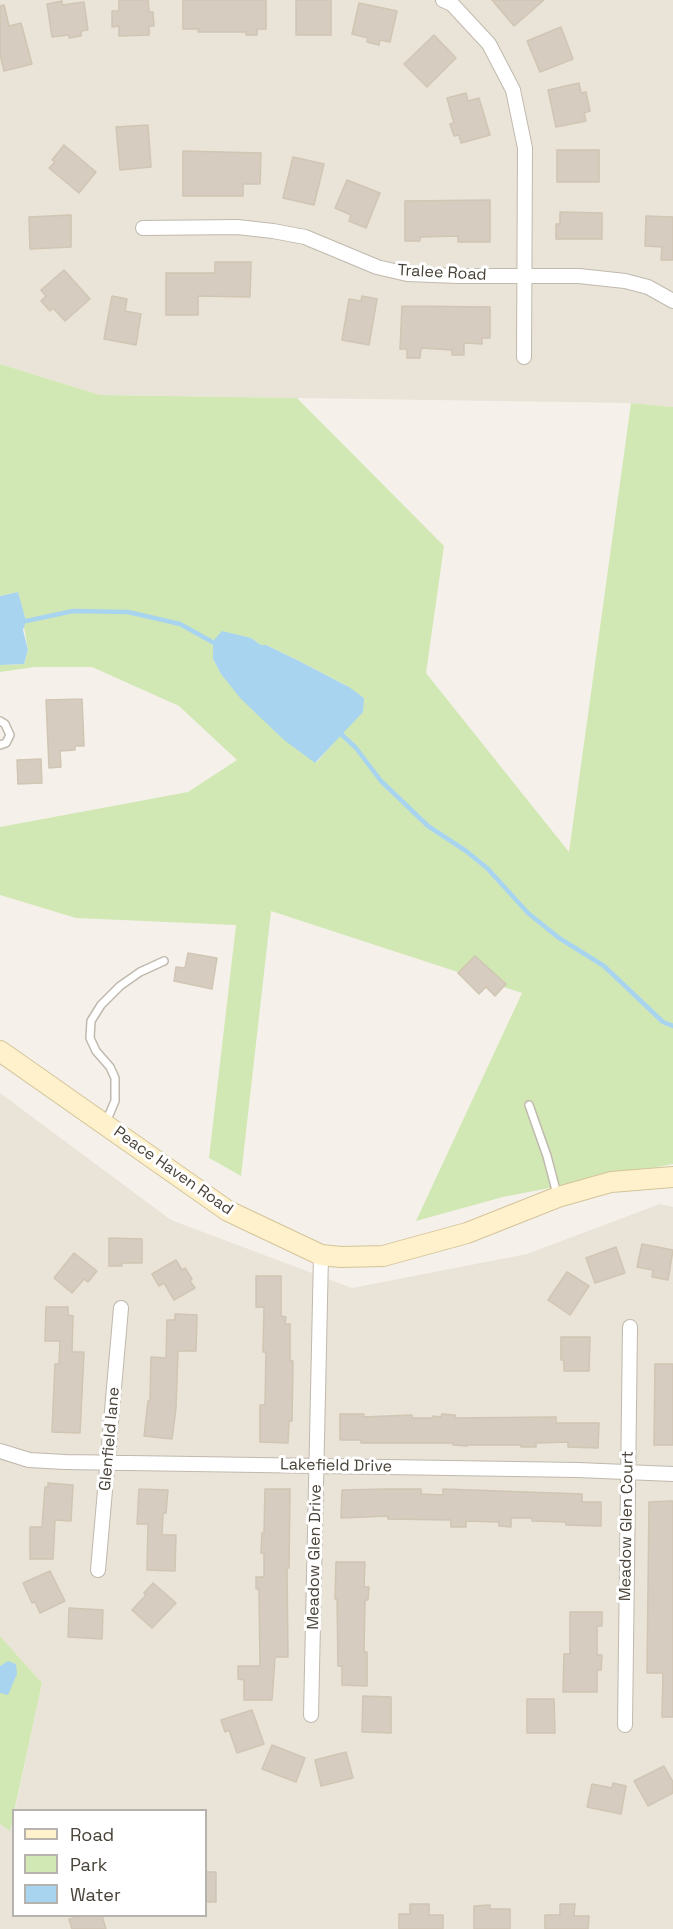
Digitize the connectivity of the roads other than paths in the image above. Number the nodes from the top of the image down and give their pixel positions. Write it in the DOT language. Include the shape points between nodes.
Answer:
graph roads {
  1 [pos="443,0"];
  2 [pos="142,228"];
  3 [pos="525,275"];
  4 [pos="673,301"];
  5 [pos="524,357"];
  6 [pos="0,721"];
  7 [pos="0,745"];
  8 [pos="164,961"];
  9 [pos="0,1051"];
  10 [pos="529,1105"];
  11 [pos="105,1125"];
  12 [pos="673,1177"];
  13 [pos="558,1197"];
  14 [pos="321,1255"];
  15 [pos="121,1308"];
  16 [pos="630,1327"];
  17 [pos="0,1451"];
  18 [pos="109,1463"];
  19 [pos="317,1465"];
  20 [pos="628,1472"];
  21 [pos="673,1474"];
  22 [pos="99,1570"];
  23 [pos="311,1715"];
  24 [pos="625,1725"];
  1 -- 3 [label="street" via="452,4 489,44 513,90 525,148"];
  2 -- 3 [label="street, Tralee Road" via="237,227 273,231 305,237 377,267 407,274"];
  3 -- 4 [label="street, Tralee Road" via="626,281 648,287"];
  3 -- 5 [label="street"];
  6 -- 7 [label="lane" via="10,735"];
  8 -- 11 [label="lane" via="120,986 91,1021 90,1038 115,1078 115,1101"];
  9 -- 11 [label="main road, Peace Haven Road"];
  10 -- 13 [label="lane"];
  11 -- 14 [label="main road, Peace Haven Road" via="228,1211"];
  12 -- 13 [label="main road, Peace Haven Road" via="611,1182"];
  13 -- 14 [label="main road, Peace Haven Road" via="467,1233 383,1256"];
  14 -- 19 [label="street, Meadow Glen Drive"];
  15 -- 18 [label="street, Glenfield lane"];
  16 -- 20 [label="street, Meadow Glen Court"];
  17 -- 18 [label="street, Lakefield Drive" via="29,1460"];
  18 -- 19 [label="street, Lakefield Drive"];
  18 -- 22 [label="street, Glenfield lane"];
  19 -- 20 [label="street, Lakefield Drive"];
  19 -- 23 [label="street, Meadow Glen Drive"];
  20 -- 21 [label="street, Lakefield Drive"];
  20 -- 24 [label="street, Meadow Glen Court"];
}
